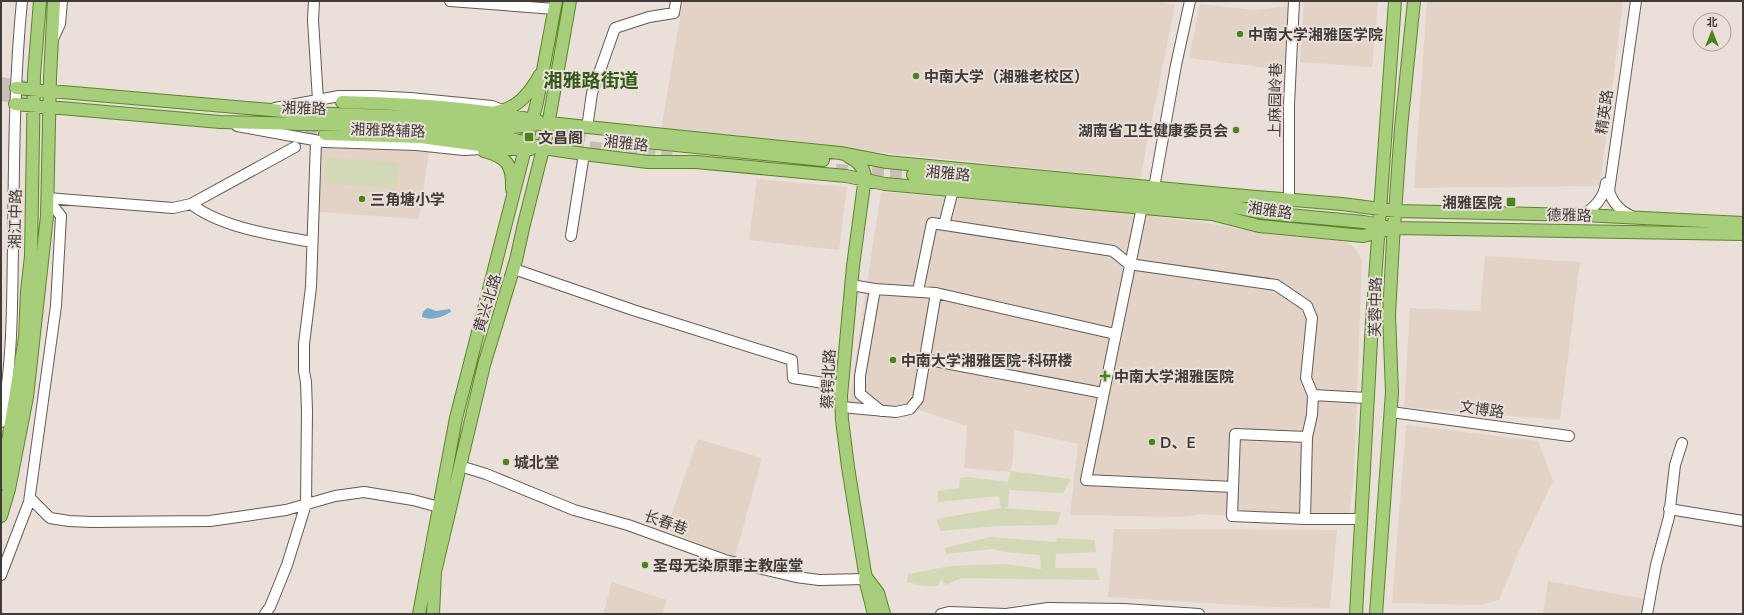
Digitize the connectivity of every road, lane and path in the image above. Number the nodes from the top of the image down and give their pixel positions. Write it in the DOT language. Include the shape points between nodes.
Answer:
graph roads {
  1 [pos="22,1"];
  2 [pos="40,1"];
  3 [pos="54,1"];
  4 [pos="62,1"];
  5 [pos="314,1"];
  6 [pos="450,1"];
  7 [pos="570,1"];
  8 [pos="676,1"];
  9 [pos="1190,1"];
  10 [pos="1294,1"];
  11 [pos="1394,1"];
  12 [pos="1414,1"];
  13 [pos="1632,1"];
  14 [pos="1636,1"];
  15 [pos="556,5"];
  16 [pos="52,43"];
  17 [pos="544,67"];
  18 [pos="16,88"];
  19 [pos="33,89"];
  20 [pos="49,91"];
  21 [pos="318,100"];
  22 [pos="342,102"];
  23 [pos="15,104"];
  24 [pos="33,105"];
  25 [pos="49,107"];
  26 [pos="270,109"];
  27 [pos="503,110"];
  28 [pos="488,113"];
  29 [pos="518,117"];
  30 [pos="220,122"];
  31 [pos="532,122"];
  32 [pos="549,123"];
  33 [pos="587,132"];
  34 [pos="321,137"];
  35 [pos="452,142"];
  36 [pos="527,146"];
  37 [pos="295,147"];
  38 [pos="543,148"];
  39 [pos="509,149"];
  40 [pos="479,150"];
  41 [pos="584,154"];
  42 [pos="840,154"];
  43 [pos="857,162"];
  44 [pos="887,162"];
  45 [pos="913,175"];
  46 [pos="865,180"];
  47 [pos="1154,188"];
  48 [pos="953,190"];
  49 [pos="47,198"];
  50 [pos="1289,199"];
  51 [pos="191,204"];
  52 [pos="511,207"];
  53 [pos="1142,207"];
  54 [pos="1380,209"];
  55 [pos="1396,211"];
  56 [pos="1583,215"];
  57 [pos="1633,217"];
  58 [pos="1743,223"];
  59 [pos="944,225"];
  60 [pos="1394,228"];
  61 [pos="1378,229"];
  62 [pos="1743,234"];
  63 [pos="571,236"];
  64 [pos="312,242"];
  65 [pos="1129,264"];
  66 [pos="514,269"];
  67 [pos="851,285"];
  68 [pos="875,289"];
  69 [pos="918,291"];
  70 [pos="936,293"];
  71 [pos="1115,334"];
  72 [pos="924,360"];
  73 [pos="842,386"];
  74 [pos="1103,393"];
  75 [pos="1313,395"];
  76 [pos="1367,398"];
  77 [pos="841,407"];
  78 [pos="881,411"];
  79 [pos="1391,412"];
  80 [pos="1,422"];
  81 [pos="1569,436"];
  82 [pos="1307,437"];
  83 [pos="1682,443"];
  84 [pos="460,466"];
  85 [pos="1,483"];
  86 [pos="1233,488"];
  87 [pos="30,498"];
  88 [pos="306,504"];
  89 [pos="439,507"];
  90 [pos="1669,510"];
  91 [pos="1,516"];
  92 [pos="1305,519"];
  93 [pos="1362,519"];
  94 [pos="1743,521"];
  95 [pos="1,575"];
  96 [pos="866,579"];
  97 [pos="265,614"];
  98 [pos="419,614"];
  99 [pos="433,614"];
  100 [pos="874,614"];
  101 [pos="884,614"];
  102 [pos="940,614"];
  103 [pos="1199,614"];
  104 [pos="1356,614"];
  105 [pos="1376,614"];
  106 [pos="1647,614"];
  1 -- 18 [label="street"];
  2 -- 19 [label="main road, 湘江中路"];
  3 -- 16 [label="main road, 湘江中路"];
  4 -- 16 [label="street, 湘江中路" via="60,24"];
  5 -- 21 [label="street"];
  6 -- 15 [label="street"];
  7 -- 32 [label="main road, 黄兴北路"];
  8 -- 33 [label="street" via="674,13 649,17 615,28 592,93"];
  9 -- 47 [label="street"];
  10 -- 50 [label="street, 上麻园岭巷" via="1289,104"];
  11 -- 54 [label="main road, 芙蓉中路"];
  12 -- 55 [label="main road, 芙蓉中路" via="1401,128"];
  13 -- 56 [label="street, 精英路" via="1605,189 1598,202"];
  14 -- 57 [label="street, 精英路" via="1609,191 1619,208"];
  15 -- 17 [label="main road, 黄兴北路"];
  16 -- 20 [label="main road, 湘江中路"];
  17 -- 27 [label="main road" via="524,98"];
  17 -- 31 [label="main road, 黄兴北路"];
  18 -- 19 [label="main road, 湘雅路"];
  18 -- 23 [label="street"];
  19 -- 20 [label="main road, 湘雅路"];
  19 -- 24 [label="main road, 湘江中路"];
  20 -- 25 [label="main road, 湘江中路"];
  20 -- 26 [label="main road, 湘雅路"];
  21 -- 26 [label="street"];
  21 -- 27 [label="street" via="343,96 410,98 492,106"];
  22 -- 28 [label="main road, 湘雅路"];
  23 -- 24 [label="main road, 湘雅路"];
  23 -- 80 [label="street" via="12,308 6,396"];
  24 -- 25 [label="main road, 湘雅路"];
  24 -- 85 [label="main road, 湘江中路" via="30,256 25,338"];
  25 -- 30 [label="main road, 湘雅路"];
  25 -- 49 [label="main road, 湘江中路"];
  26 -- 31 [label="main road, 湘雅路" via="305,113 442,118 513,127"];
  27 -- 28 [label="main road"];
  27 -- 29 [label="street"];
  28 -- 29 [label="main road, 湘雅路"];
  29 -- 31 [label="main road, 湘雅路"];
  30 -- 34 [label="street, 湘雅路辅路"];
  30 -- 36 [label="main road, 湘雅路" via="408,127 512,138"];
  31 -- 32 [label="main road, 湘雅路"];
  31 -- 36 [label="main road, 黄兴北路"];
  32 -- 33 [label="main road, 湘雅路"];
  32 -- 38 [label="main road, 黄兴北路"];
  33 -- 42 [label="main road, 湘雅路"];
  33 -- 43 [label="main road, 湘雅路" via="736,152"];
  34 -- 35 [label="main road" via="400,136"];
  34 -- 40 [label="street, 湘雅路辅路"];
  34 -- 64 [label="street"];
  35 -- 39 [label="main road"];
  35 -- 40 [label="main road"];
  36 -- 38 [label="main road, 湘雅路"];
  36 -- 39 [label="main road"];
  36 -- 52 [label="main road, 黄兴北路"];
  37 -- 51 [label="street"];
  38 -- 41 [label="main road, 湘雅路"];
  38 -- 66 [label="main road, 黄兴北路"];
  39 -- 40 [label="street, 湘雅路辅路"];
  40 -- 52 [label="main road" via="497,155 507,163 512,182"];
  41 -- 46 [label="main road, 湘雅路" via="648,162 696,162"];
  41 -- 63 [label="street"];
  42 -- 43 [label="main road"];
  42 -- 44 [label="main road, 湘雅路"];
  43 -- 44 [label="main road, 湘雅路"];
  43 -- 46 [label="main road" via="865,172"];
  44 -- 47 [label="main road, 湘雅路"];
  45 -- 61 [label="main road, 湘雅路" via="1210,203 1266,213 1364,222"];
  46 -- 48 [label="main road, 湘雅路"];
  46 -- 67 [label="main road, 蔡锷北路"];
  47 -- 50 [label="main road, 湘雅路"];
  48 -- 53 [label="main road, 湘雅路"];
  48 -- 59 [label="street"];
  49 -- 51 [label="street" via="173,208"];
  49 -- 87 [label="street" via="61,216 56,306"];
  49 -- 91 [label="main road, 湘江中路" via="27,397 9,489"];
  50 -- 54 [label="main road, 湘雅路"];
  51 -- 64 [label="street" via="202,213 231,224"];
  52 -- 89 [label="main road, 黄兴北路" via="456,418"];
  53 -- 61 [label="main road, 湘雅路" via="1212,214 1273,228 1364,236"];
  53 -- 65 [label="street"];
  54 -- 55 [label="main road, 湘雅路"];
  54 -- 61 [label="main road, 芙蓉中路"];
  55 -- 56 [label="main road, 德雅路"];
  55 -- 60 [label="main road, 芙蓉中路"];
  56 -- 57 [label="main road, 德雅路"];
  57 -- 58 [label="main road, 德雅路"];
  59 -- 65 [label="street" via="1113,251"];
  59 -- 69 [label="street" via="932,223"];
  60 -- 61 [label="main road, 湘雅路"];
  60 -- 62 [label="main road, 德雅路"];
  60 -- 79 [label="main road, 芙蓉中路" via="1389,315"];
  61 -- 76 [label="main road, 芙蓉中路"];
  64 -- 88 [label="street" via="311,287 304,344 307,411"];
  65 -- 71 [label="street"];
  65 -- 75 [label="street" via="1276,285 1296,297 1307,306 1312,318 1306,378"];
  66 -- 73 [label="street" via="632,310 792,360 793,378"];
  66 -- 84 [label="main road, 黄兴北路" via="484,365"];
  67 -- 68 [label="street"];
  67 -- 73 [label="main road, 蔡锷北路"];
  68 -- 69 [label="street"];
  68 -- 78 [label="street" via="860,376 860,394"];
  69 -- 70 [label="street"];
  70 -- 71 [label="street"];
  70 -- 72 [label="street"];
  71 -- 74 [label="street"];
  72 -- 74 [label="street"];
  72 -- 78 [label="street" via="918,399 910,409 896,412"];
  73 -- 77 [label="main road, 蔡锷北路"];
  74 -- 86 [label="street" via="1086,480"];
  75 -- 76 [label="street"];
  75 -- 82 [label="street"];
  76 -- 93 [label="main road, 芙蓉中路"];
  77 -- 78 [label="street"];
  77 -- 96 [label="main road, 蔡锷北路"];
  79 -- 81 [label="street, 文博路"];
  79 -- 105 [label="main road, 芙蓉中路"];
  82 -- 86 [label="street" via="1235,434"];
  82 -- 92 [label="street"];
  83 -- 90 [label="street" via="1675,465"];
  84 -- 96 [label="street, 长春巷" via="574,510 628,525 725,560 796,577 819,580"];
  84 -- 99 [label="main road, 黄兴北路" via="436,572"];
  86 -- 92 [label="street" via="1232,516"];
  87 -- 88 [label="street" via="50,518 92,522 210,521 286,510"];
  87 -- 95 [label="street"];
  88 -- 89 [label="street" via="364,492"];
  88 -- 97 [label="street" via="287,565"];
  89 -- 98 [label="main road, 黄兴北路"];
  90 -- 94 [label="street"];
  90 -- 106 [label="street"];
  92 -- 93 [label="street"];
  93 -- 104 [label="main road, 芙蓉中路"];
  96 -- 100 [label="main road, 蔡锷北路"];
  96 -- 101 [label="main road, 蔡锷北路" via="878,593"];
  102 -- 103 [label="street" via="1006,614 1063,608"];
}
